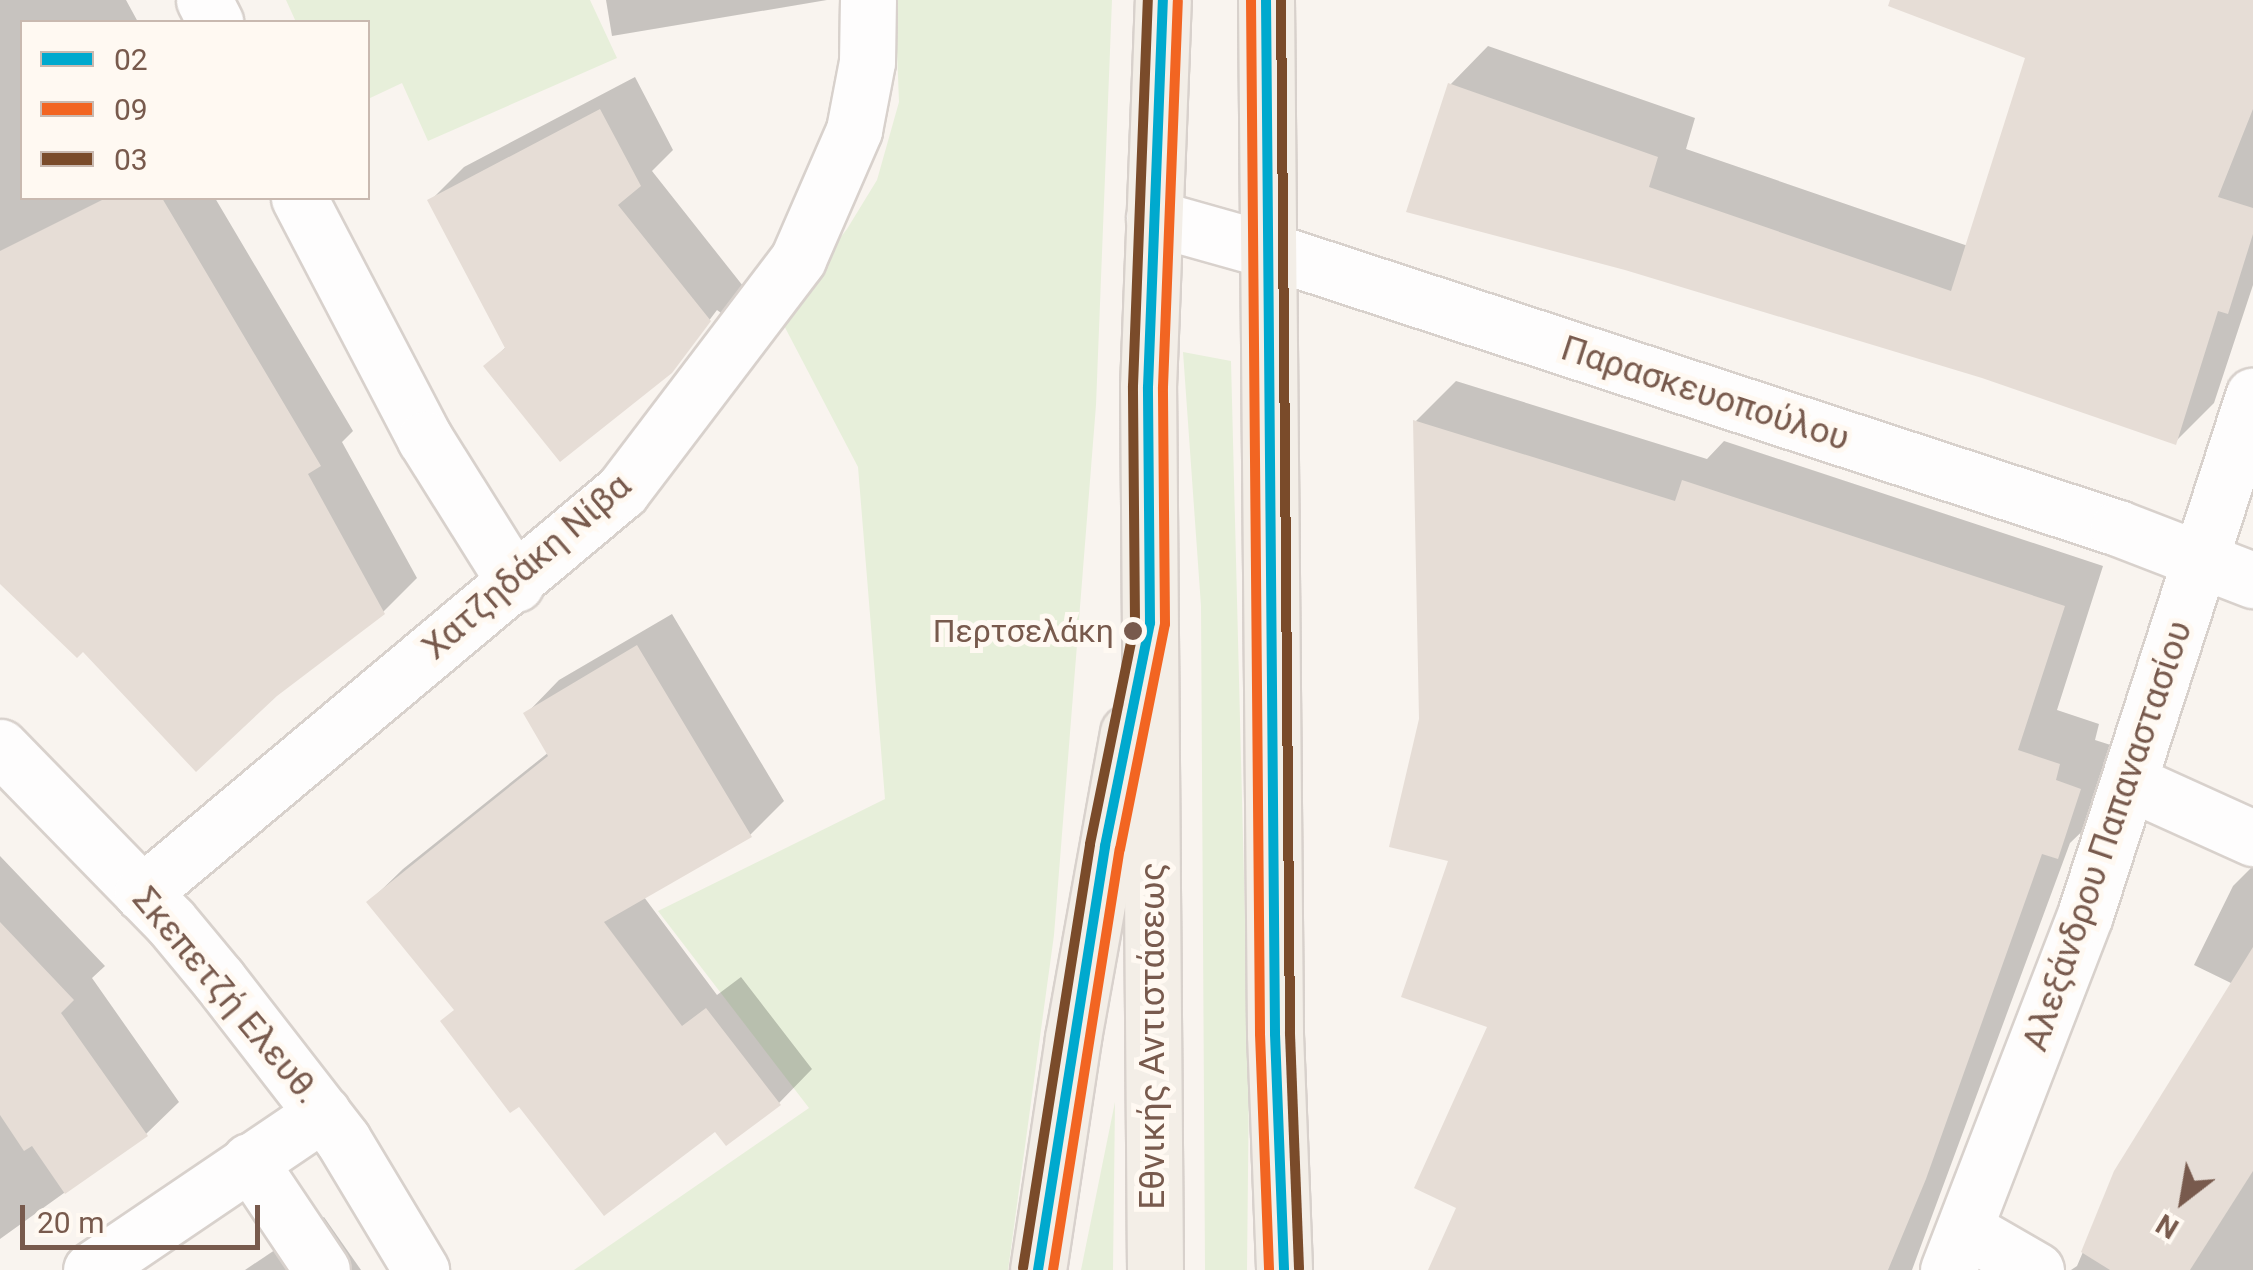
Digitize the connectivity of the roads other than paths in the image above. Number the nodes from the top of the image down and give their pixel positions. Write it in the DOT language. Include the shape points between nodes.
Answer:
graph roads {
  1 [pos="868,0"];
  2 [pos="1163,0"];
  3 [pos="1266,0"];
  4 [pos="300,200"];
  5 [pos="1154,218"];
  6 [pos="1268,250"];
  7 [pos="2253,396"];
  8 [pos="2200,560"];
  9 [pos="2253,580"];
  10 [pos="516,584"];
  11 [pos="1150,623"];
  12 [pos="0,747"];
  13 [pos="2131,783"];
  14 [pos="2253,838"];
  15 [pos="142,893"];
  16 [pos="324,1113"];
  17 [pos="248,1161"];
  18 [pos="1956,1249"];
  19 [pos="91,1270"];
  20 [pos="322,1270"];
  21 [pos="421,1270"];
  22 [pos="1038,1270"];
  23 [pos="1155,1270"];
  24 [pos="1284,1270"];
  25 [pos="2036,1270"];
  1 -- 10 [label="street, Χατζηδάκη Νίβα" via="867,62 854,130 798,259 622,492"];
  2 -- 5 [label="main road"];
  3 -- 6 [label="main road"];
  4 -- 10 [label="street" via="425,439"];
  5 -- 6 [label="street, Παρασκευοπούλου"];
  5 -- 11 [label="main road"];
  6 -- 8 [label="street, Παρασκευοπούλου"];
  6 -- 24 [label="main road"];
  7 -- 8 [label="street, Αλεξάνδρου Παπαναστασίου"];
  8 -- 9 [label="street, Παρασκευοπούλου"];
  8 -- 13 [label="street, Αλεξάνδρου Παπαναστασίου"];
  10 -- 15 [label="street, Χατζηδάκη Νίβα"];
  11 -- 22 [label="main road" via="1106,846"];
  11 -- 23 [label="main road, Εθνικής Αντιστάσεως"];
  12 -- 15 [label="street, Σκεπετζή Ελευθ."];
  13 -- 14 [label="street"];
  13 -- 18 [label="street, Αλεξάνδρου Παπαναστασίου" via="2051,1013"];
  15 -- 16 [label="street, Σκεπετζή Ελευθ."];
  16 -- 17 [label="street"];
  16 -- 21 [label="street, Σκεπετζή Ελευθ."];
  17 -- 19 [label="street"];
  17 -- 20 [label="street"];
  18 -- 25 [label="street"];
}
